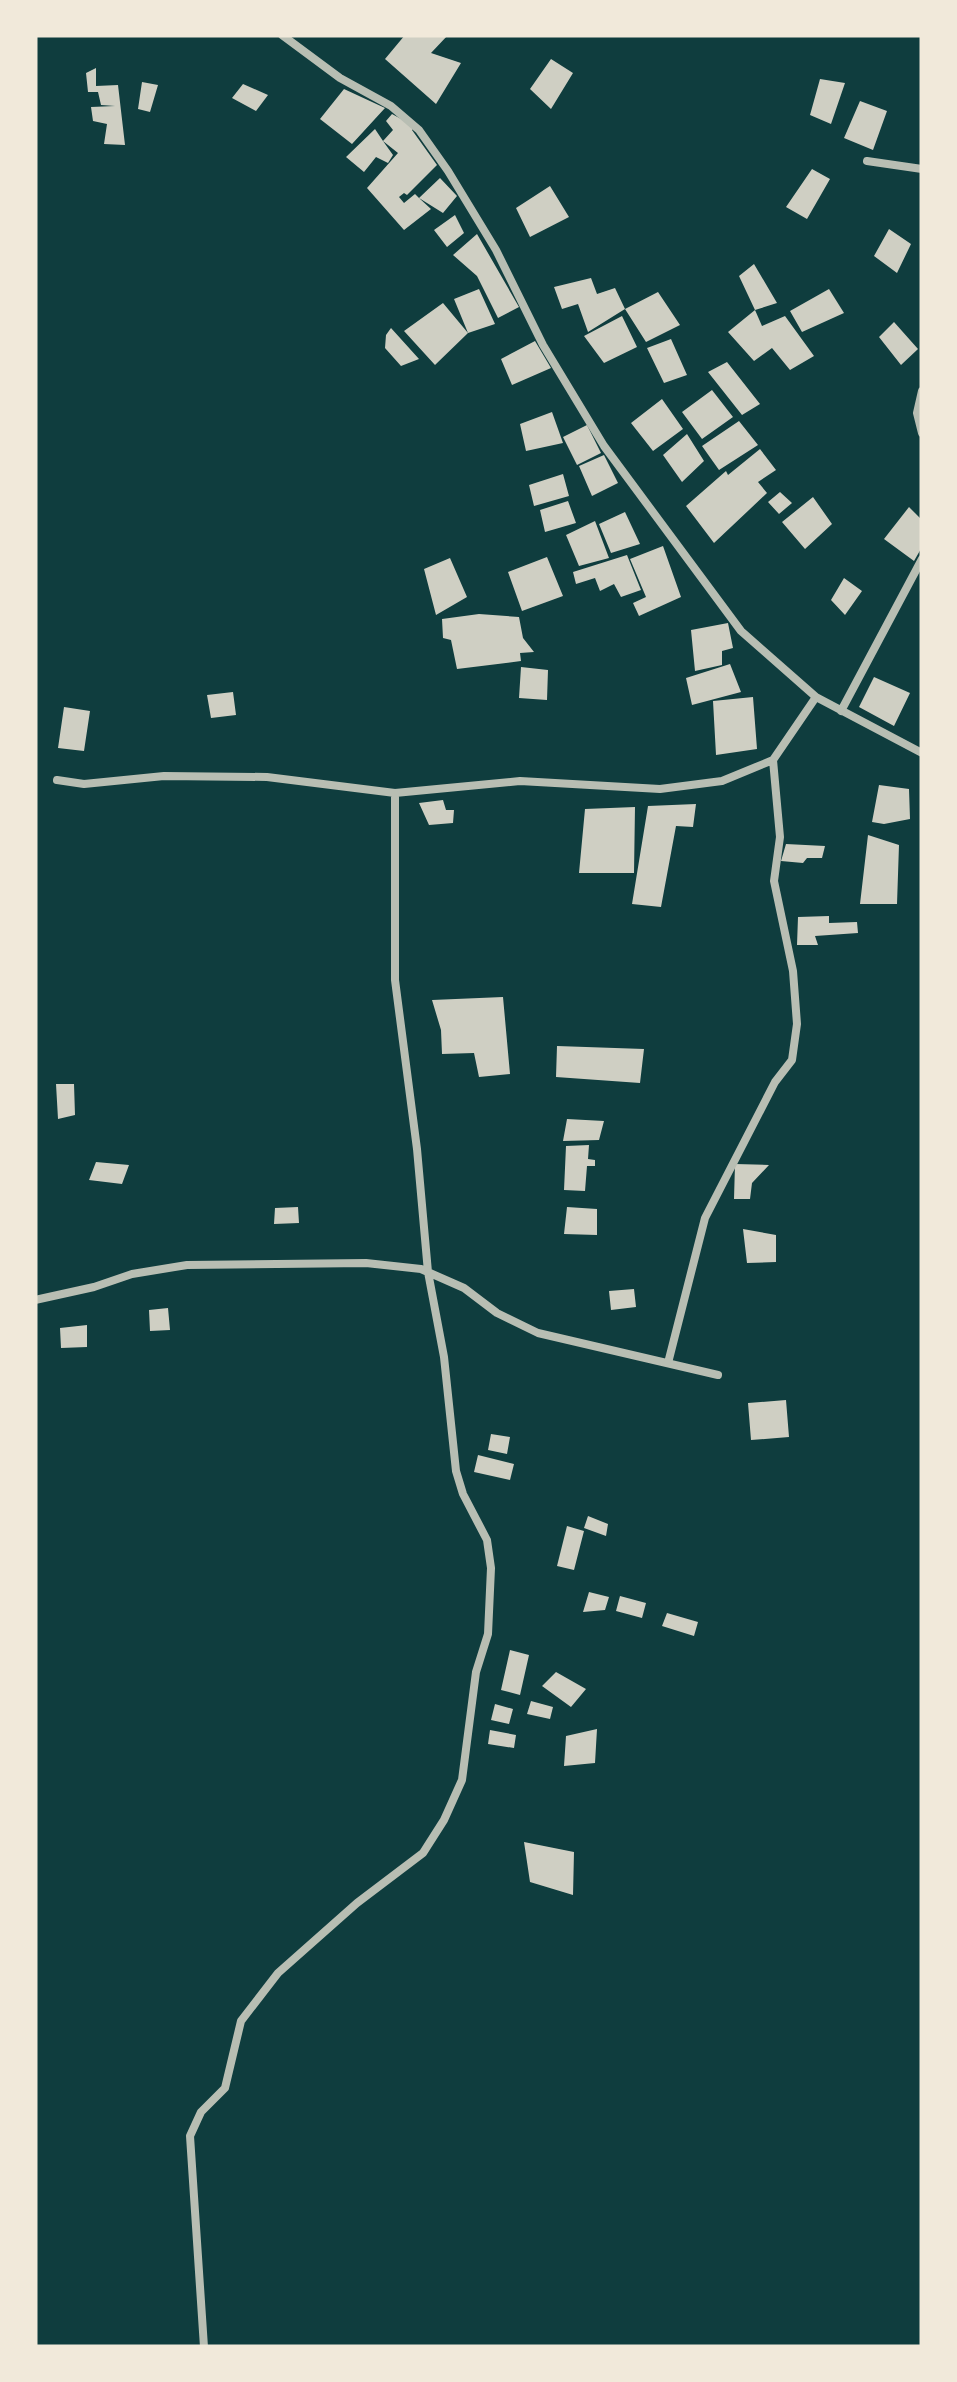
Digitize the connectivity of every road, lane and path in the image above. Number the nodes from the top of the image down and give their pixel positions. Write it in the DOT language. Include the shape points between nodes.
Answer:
graph roads {
  1 [pos="282,35"];
  2 [pos="866,161"];
  3 [pos="922,169"];
  4 [pos="922,392"];
  5 [pos="922,433"];
  6 [pos="922,559"];
  7 [pos="816,697"];
  8 [pos="841,711"];
  9 [pos="922,753"];
  10 [pos="773,760"];
  11 [pos="57,780"];
  12 [pos="395,793"];
  13 [pos="428,1272"];
  14 [pos="35,1300"];
  15 [pos="668,1363"];
  16 [pos="718,1375"];
  17 [pos="204,2347"];
  1 -- 7 [label="street" via="419,130 496,250 604,446 741,630"];
  2 -- 3 [label="street"];
  4 -- 5 [label="street"];
  6 -- 8 [label="street"];
  7 -- 8 [label="street"];
  7 -- 10 [label="street"];
  8 -- 9 [label="street"];
  10 -- 12 [label="street" via="722,781 660,789 520,781"];
  10 -- 15 [label="street" via="780,838 774,881 797,1024 792,1060 706,1218"];
  11 -- 12 [label="street" via="267,777"];
  12 -- 13 [label="street" via="396,980"];
  13 -- 14 [label="street" via="366,1263 187,1265"];
  13 -- 15 [label="street" via="538,1333"];
  13 -- 17 [label="street" via="456,1471 487,1540 491,1568 488,1634 476,1672 462,1780 423,1853 278,1973 242,2021 225,2088 201,2112 190,2136"];
  15 -- 16 [label="street"];
}
